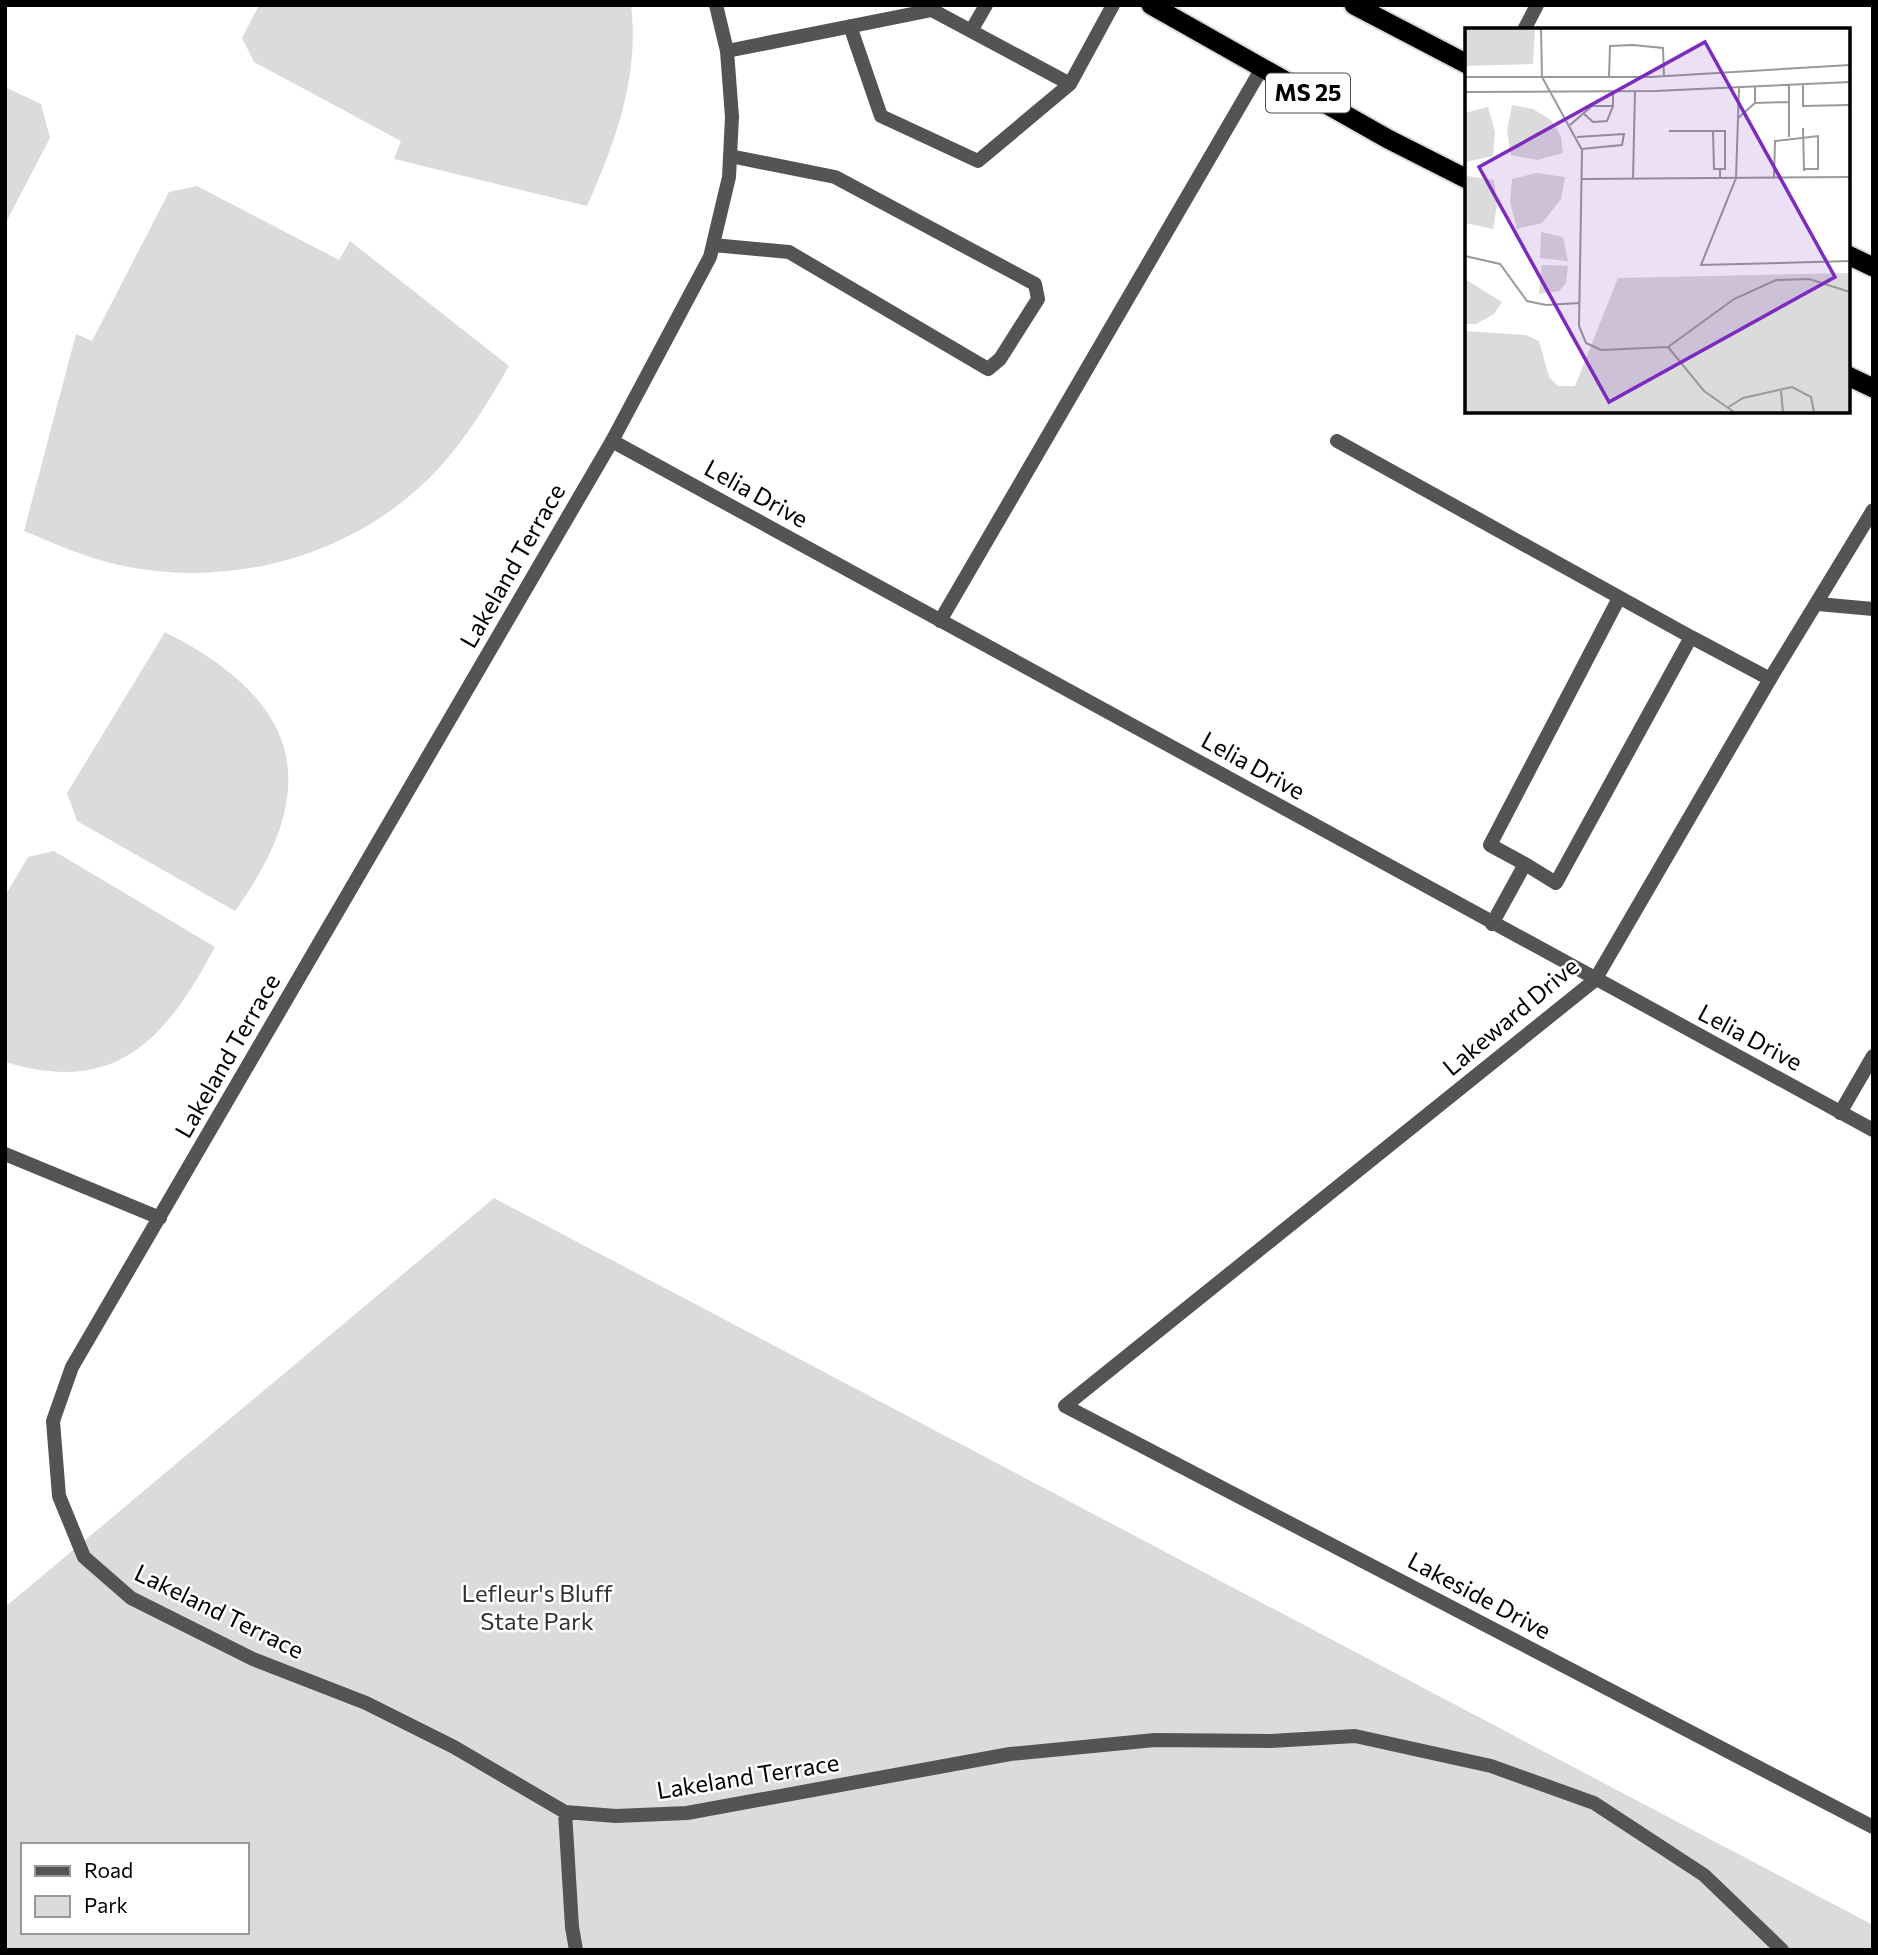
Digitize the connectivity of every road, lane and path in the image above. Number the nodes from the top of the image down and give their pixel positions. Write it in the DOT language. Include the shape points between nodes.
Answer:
graph roads {
  1 [pos="716,5"];
  2 [pos="986,5"];
  3 [pos="1113,5"];
  4 [pos="1151,5"];
  5 [pos="1354,5"];
  6 [pos="1536,5"];
  7 [pos="850,26"];
  8 [pos="1525,28"];
  9 [pos="971,31"];
  10 [pos="727,51"];
  11 [pos="1465,63"];
  12 [pos="1262,68"];
  13 [pos="1070,84"];
  14 [pos="730,156"];
  15 [pos="1465,178"];
  16 [pos="713,245"];
  17 [pos="1850,256"];
  18 [pos="1873,267"];
  19 [pos="1850,377"];
  20 [pos="1873,388"];
  21 [pos="612,441"];
  22 [pos="1337,441"];
  23 [pos="1873,510"];
  24 [pos="1619,598"];
  25 [pos="1818,604"];
  26 [pos="1873,609"];
  27 [pos="940,621"];
  28 [pos="1691,637"];
  29 [pos="1770,679"];
  30 [pos="1525,864"];
  31 [pos="1492,924"];
  32 [pos="1595,980"];
  33 [pos="1873,1056"];
  34 [pos="1840,1113"];
  35 [pos="1873,1130"];
  36 [pos="5,1154"];
  37 [pos="160,1218"];
  38 [pos="1065,1406"];
  39 [pos="565,1812"];
  40 [pos="1873,1827"];
  41 [pos="576,1950"];
  42 [pos="1782,1950"];
  1 -- 10 [label="street, Lakeland Terrace"];
  2 -- 9 [label="street"];
  3 -- 13 [label="street"];
  4 -- 12 [label="highway, MS 25"];
  5 -- 11 [label="highway"];
  6 -- 8 [label="street"];
  7 -- 9 [label="street" via="932,10"];
  7 -- 10 [label="street"];
  7 -- 13 [label="street" via="881,116 978,161"];
  9 -- 13 [label="street"];
  10 -- 14 [label="street, Lakeland Terrace"];
  12 -- 15 [label="highway, MS 25"];
  12 -- 27 [label="street"];
  14 -- 16 [label="street, Lakeland Terrace"];
  14 -- 16 [label="street" via="835,177 1035,284 1038,299 1000,359 988,369 789,252"];
  16 -- 21 [label="street, Lakeland Terrace"];
  17 -- 18 [label="highway"];
  19 -- 20 [label="highway"];
  21 -- 27 [label="street, Lelia Drive"];
  21 -- 37 [label="street, Lakeland Terrace"];
  22 -- 24 [label="street"];
  23 -- 25 [label="street, Lakeward Drive"];
  24 -- 28 [label="street"];
  24 -- 30 [label="street" via="1490,845"];
  25 -- 26 [label="street"];
  25 -- 29 [label="street, Lakeward Drive"];
  27 -- 31 [label="street, Lelia Drive"];
  28 -- 29 [label="street"];
  28 -- 30 [label="street" via="1556,883"];
  29 -- 32 [label="street, Lakeward Drive"];
  30 -- 31 [label="street"];
  31 -- 32 [label="street, Lelia Drive"];
  32 -- 34 [label="street, Lelia Drive"];
  32 -- 38 [label="street, Lakeward Drive"];
  33 -- 34 [label="street"];
  34 -- 35 [label="street, Lelia Drive"];
  36 -- 37 [label="street"];
  37 -- 39 [label="street, Lakeland Terrace" via="72,1367 53,1421 60,1496 84,1557 131,1598 253,1659 366,1703"];
  38 -- 40 [label="street, Lakeside Drive"];
  39 -- 41 [label="street"];
  39 -- 42 [label="street, Lakeland Terrace" via="687,1814 1010,1754 1128,1742 1355,1736 1491,1766 1594,1803 1704,1875"];
}
